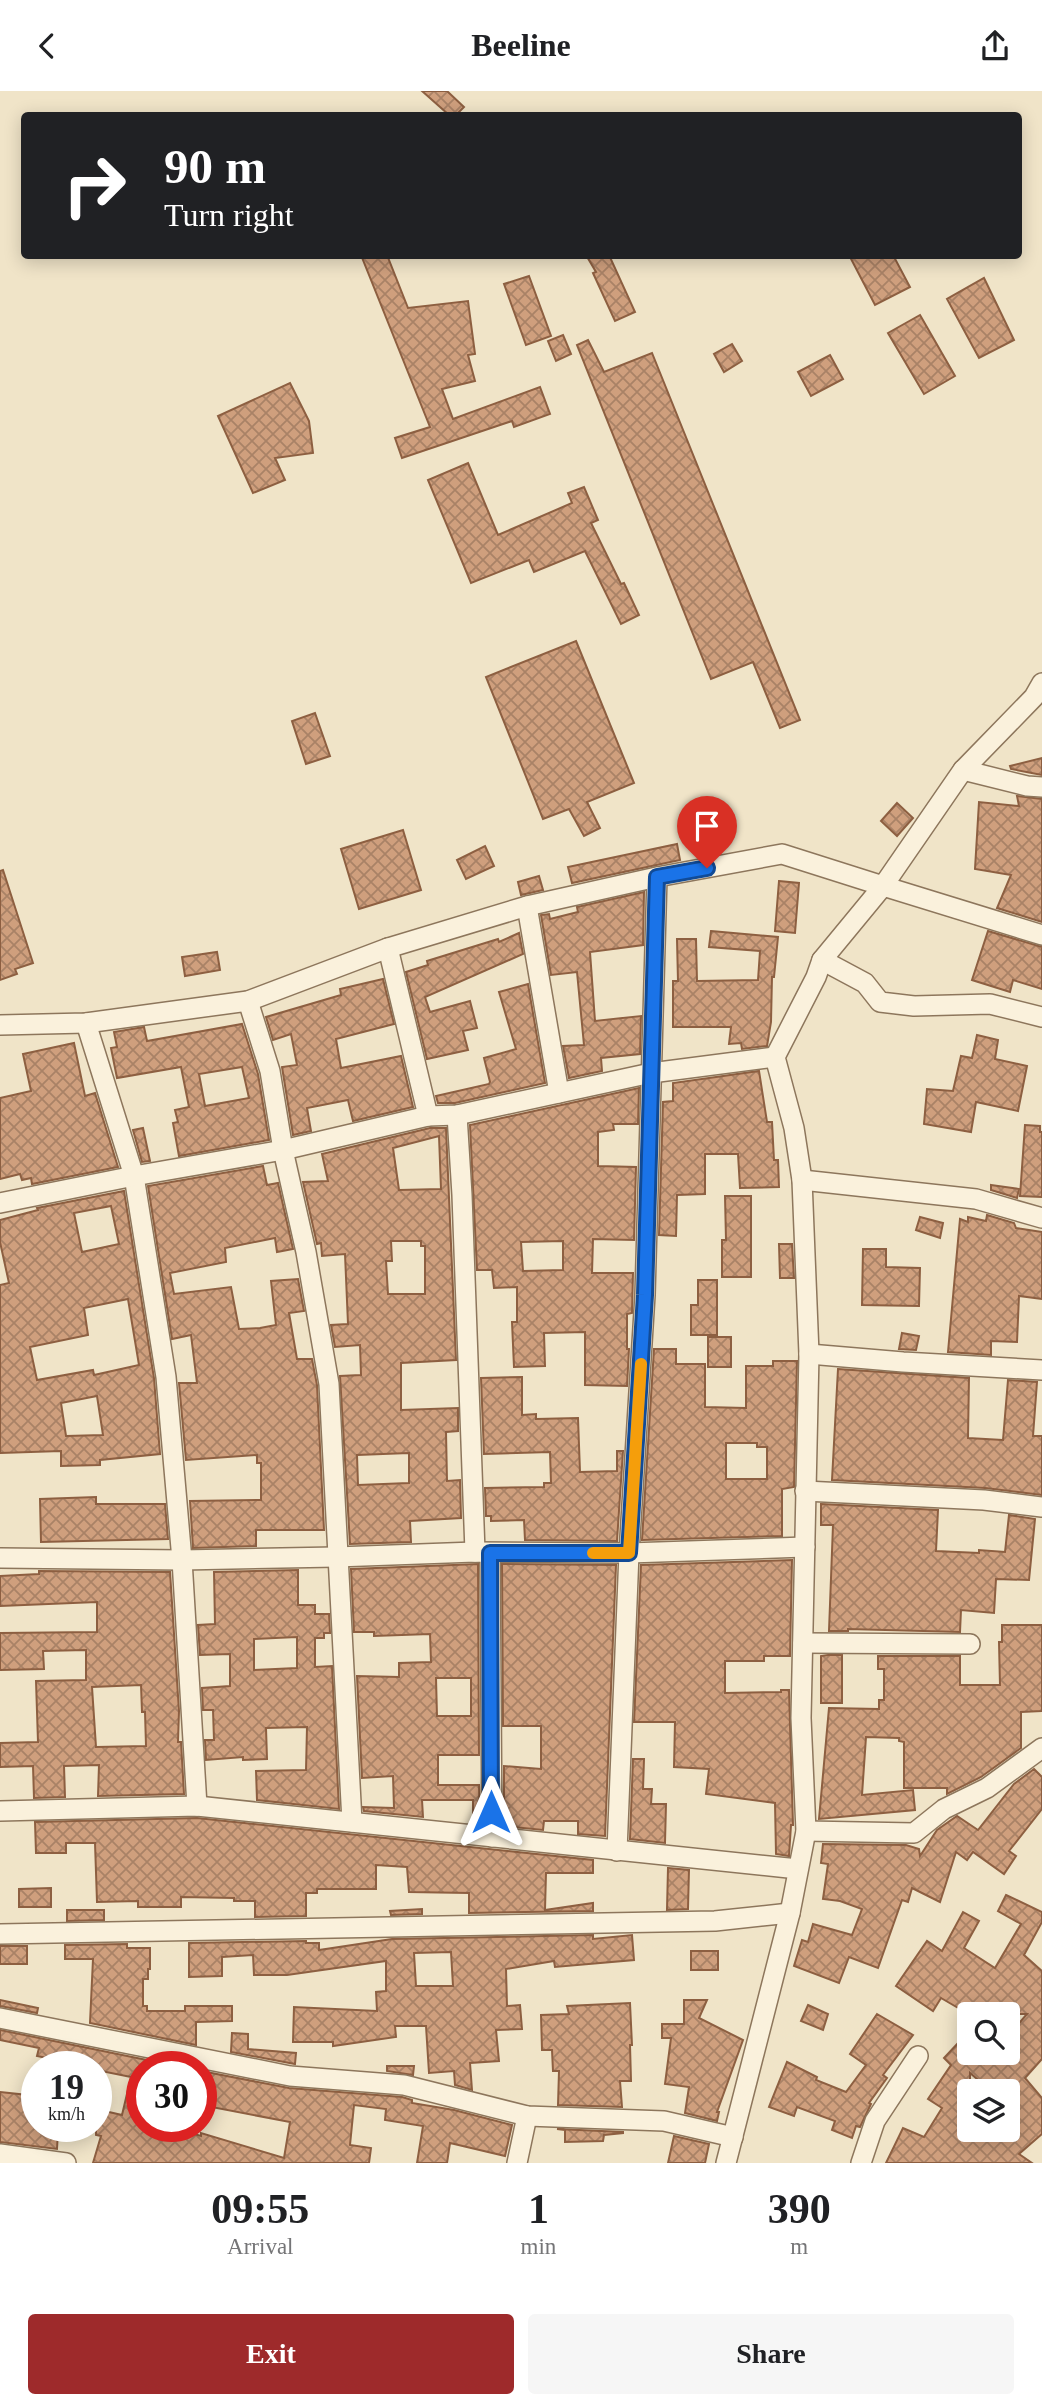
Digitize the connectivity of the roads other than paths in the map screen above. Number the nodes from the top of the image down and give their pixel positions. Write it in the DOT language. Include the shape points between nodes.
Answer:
graph roads {
  1 [pos="1039,693"];
  2 [pos="963,770"];
  3 [pos="1042,787"];
  4 [pos="657,877"];
  5 [pos="883,886"];
  6 [pos="527,906"];
  7 [pos="1042,935"];
  8 [pos="388,948"];
  9 [pos="822,960"];
  10 [pos="248,1001"];
  11 [pos="1042,1017"];
  12 [pos="86,1023"];
  13 [pos="0,1025"];
  14 [pos="775,1057"];
  15 [pos="651,1073"];
  16 [pos="559,1093"];
  17 [pos="457,1115"];
  18 [pos="428,1116"];
  19 [pos="283,1150"];
  20 [pos="134,1176"];
  21 [pos="802,1180"];
  22 [pos="0,1203"];
  23 [pos="1042,1218"];
  24 [pos="809,1354"];
  25 [pos="1042,1370"];
  26 [pos="805,1490"];
  27 [pos="1042,1507"];
  28 [pos="805,1547"];
  29 [pos="483,1552"];
  30 [pos="629,1553"];
  31 [pos="337,1557"];
  32 [pos="0,1558"];
  33 [pos="182,1560"];
  34 [pos="803,1643"];
  35 [pos="970,1644"];
  36 [pos="1042,1748"];
  37 [pos="197,1806"];
  38 [pos="0,1811"];
  39 [pos="352,1822"];
  40 [pos="806,1831"];
  41 [pos="492,1837"];
  42 [pos="617,1851"];
  43 [pos="798,1869"];
  44 [pos="790,1913"];
  45 [pos="0,1934"];
  46 [pos="0,2018"];
  47 [pos="918,2056"];
  48 [pos="527,2116"];
  49 [pos="733,2137"];
  50 [pos="0,2154"];
  51 [pos="66,2163"];
  52 [pos="517,2163"];
  53 [pos="726,2163"];
  54 [pos="861,2163"];
  1 -- 2 [label="street"];
  2 -- 3 [label="street"];
  2 -- 5 [label="street"];
  4 -- 5 [label="street" via="782,854"];
  4 -- 6 [label="street"];
  4 -- 15 [label="street"];
  5 -- 7 [label="street"];
  5 -- 9 [label="street"];
  6 -- 8 [label="street"];
  6 -- 16 [label="street"];
  8 -- 10 [label="street"];
  8 -- 18 [label="street"];
  9 -- 11 [label="street" via="865,983 880,1002 990,1004"];
  9 -- 14 [label="street"];
  10 -- 12 [label="street"];
  10 -- 19 [label="street" via="270,1071"];
  12 -- 13 [label="street"];
  12 -- 20 [label="street"];
  14 -- 15 [label="street"];
  14 -- 21 [label="street"];
  15 -- 16 [label="street"];
  15 -- 30 [label="street" via="645,1295"];
  16 -- 17 [label="street"];
  17 -- 18 [label="street"];
  17 -- 29 [label="street"];
  18 -- 19 [label="street"];
  19 -- 20 [label="street"];
  19 -- 31 [label="street" via="329,1384"];
  20 -- 22 [label="street"];
  20 -- 33 [label="street" via="166,1377"];
  21 -- 23 [label="street" via="976,1199"];
  21 -- 24 [label="street"];
  24 -- 25 [label="street"];
  24 -- 26 [label="street"];
  26 -- 27 [label="street"];
  26 -- 28 [label="street"];
  28 -- 30 [label="street"];
  28 -- 34 [label="street"];
  29 -- 30 [label="street"];
  29 -- 31 [label="street"];
  29 -- 41 [label="street"];
  30 -- 42 [label="street"];
  31 -- 33 [label="street"];
  31 -- 39 [label="street"];
  32 -- 33 [label="street"];
  33 -- 37 [label="street"];
  34 -- 35 [label="street"];
  34 -- 40 [label="street"];
  36 -- 40 [label="street" via="914,1833"];
  37 -- 38 [label="street"];
  37 -- 39 [label="street"];
  39 -- 41 [label="street"];
  40 -- 43 [label="street"];
  41 -- 42 [label="street"];
  42 -- 43 [label="street"];
  43 -- 44 [label="street"];
  44 -- 45 [label="street" via="715,1921"];
  44 -- 49 [label="street"];
  46 -- 48 [label="street" via="290,2075 404,2085"];
  47 -- 54 [label="street" via="875,2121"];
  48 -- 49 [label="street" via="664,2122"];
  48 -- 52 [label="street"];
  49 -- 53 [label="street"];
  50 -- 51 [label="street"];
}
